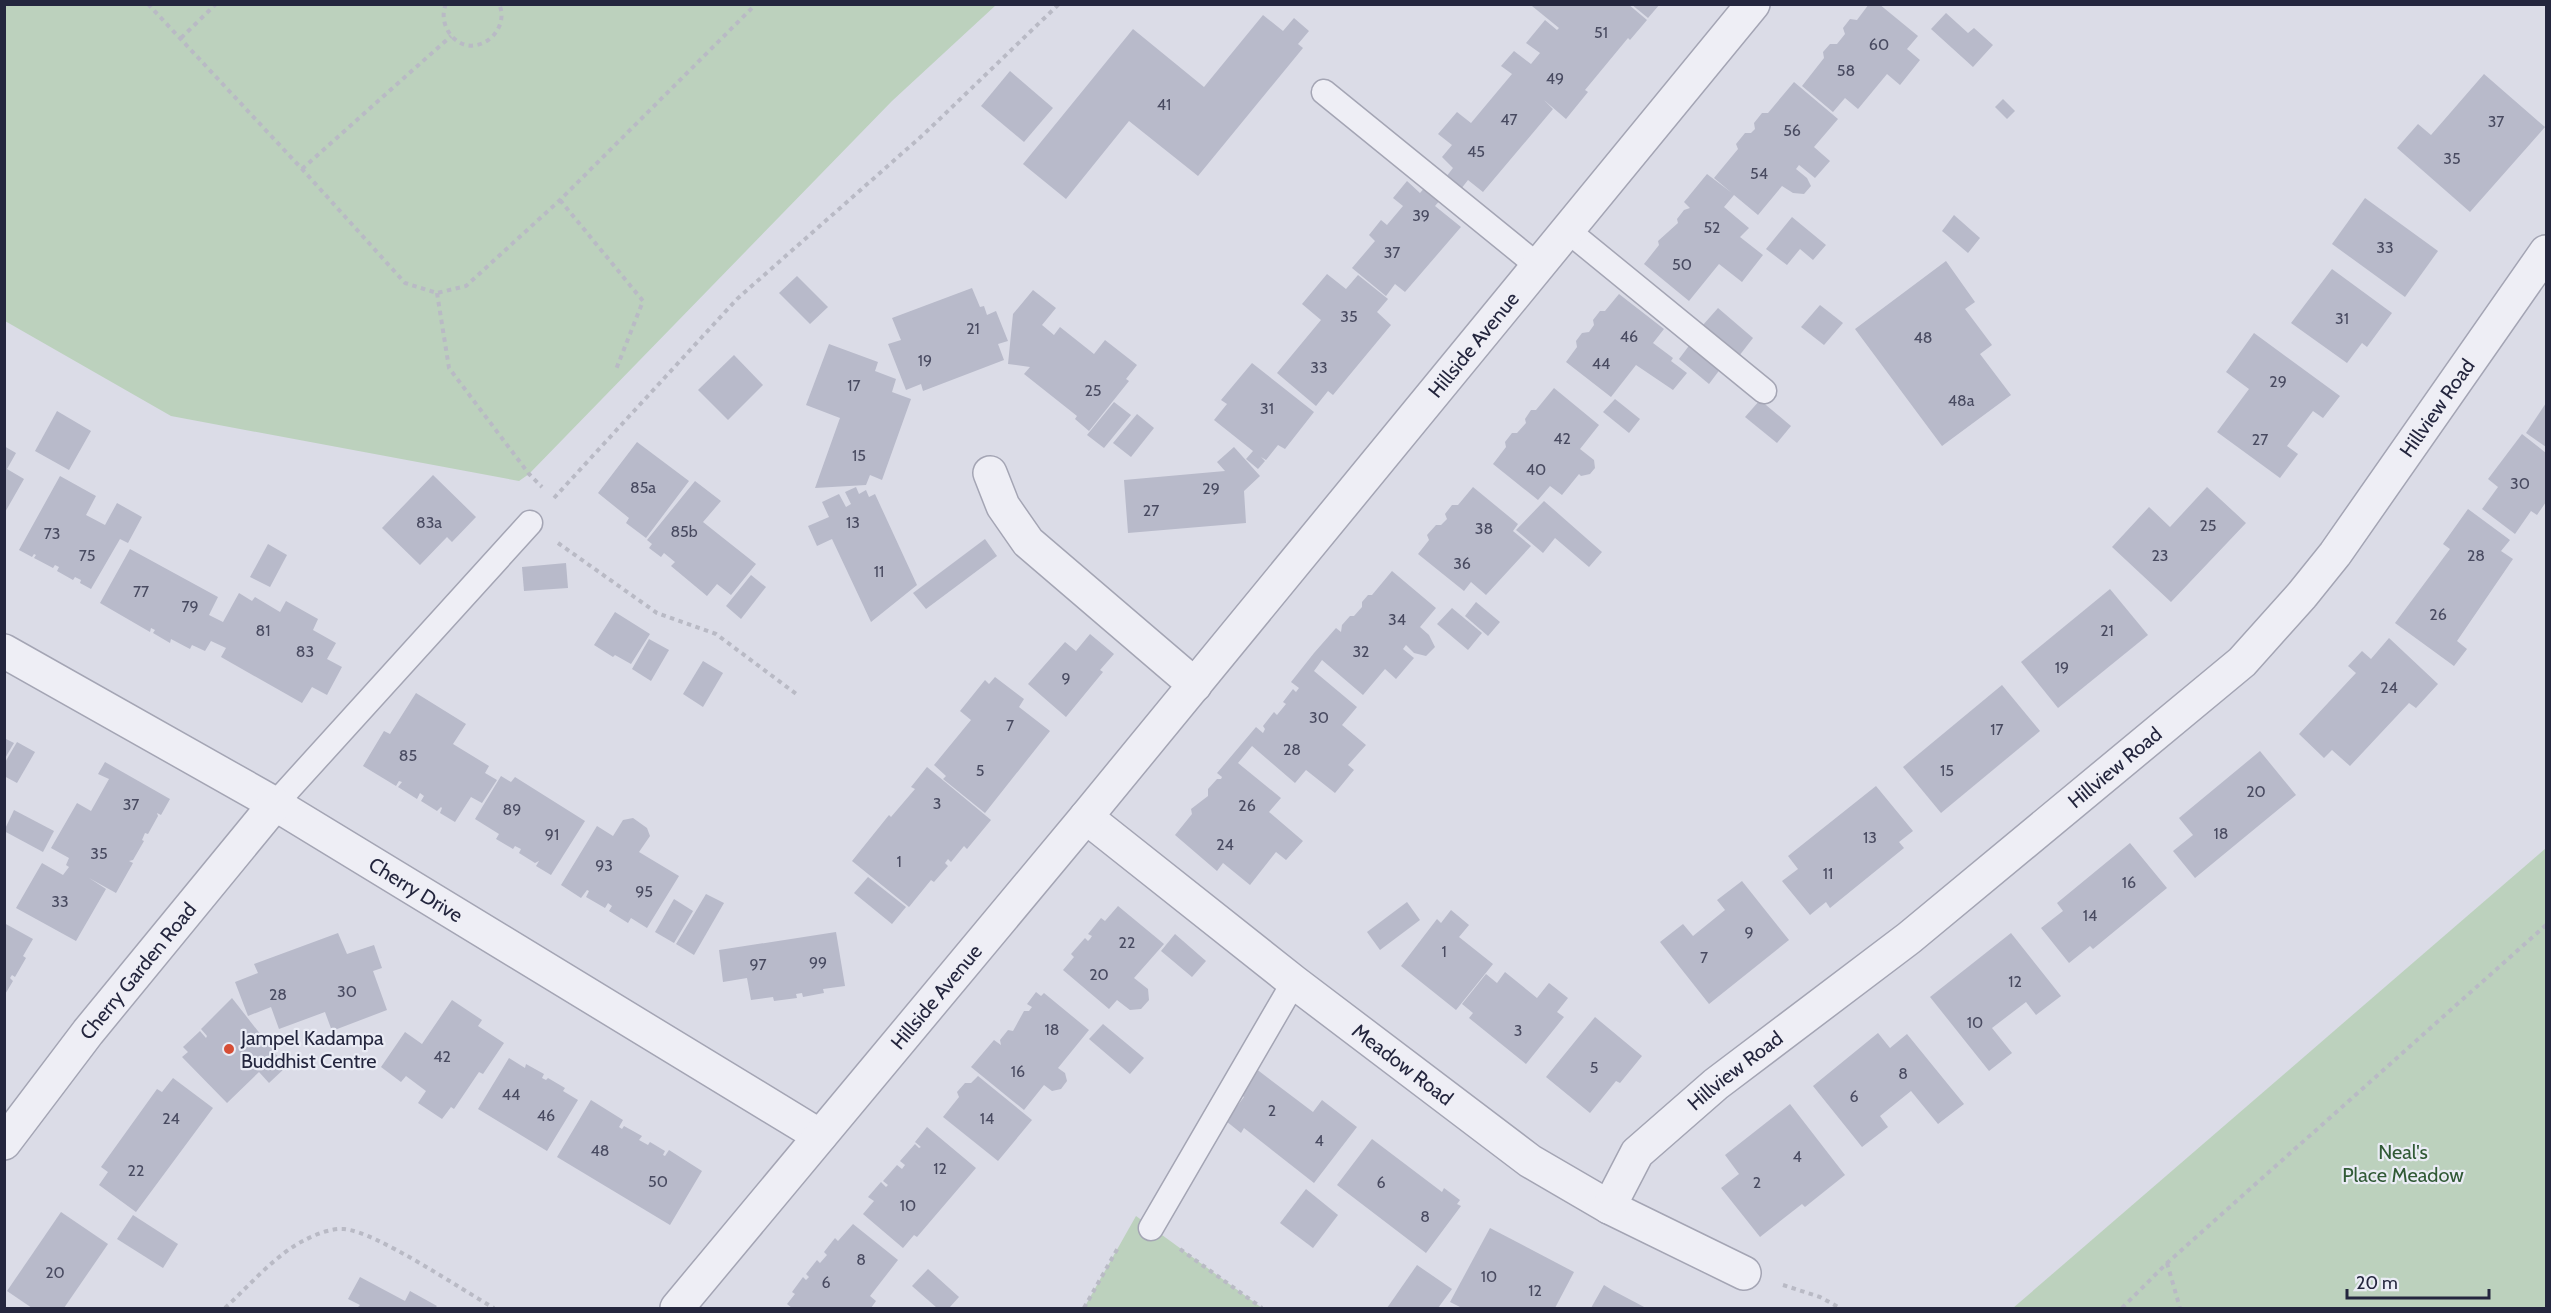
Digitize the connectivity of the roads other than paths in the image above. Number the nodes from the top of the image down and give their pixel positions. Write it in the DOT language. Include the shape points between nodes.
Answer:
graph roads {
  1 [pos="1753,4"];
  2 [pos="1324,92"];
  3 [pos="1567,230"];
  4 [pos="2547,252"];
  5 [pos="1538,266"];
  6 [pos="1764,391"];
  7 [pos="990,473"];
  8 [pos="530,523"];
  9 [pos="4,651"];
  10 [pos="1195,685"];
  11 [pos="275,804"];
  12 [pos="1086,817"];
  13 [pos="1294,982"];
  14 [pos="820,1136"];
  15 [pos="4,1143"];
  16 [pos="1609,1207"];
  17 [pos="1151,1228"];
  18 [pos="1744,1273"];
  19 [pos="677,1308"];
  1 -- 3 [label="street, Hillside Avenue"];
  2 -- 5 [label="lane"];
  3 -- 5 [label="street, Hillside Avenue"];
  3 -- 6 [label="lane"];
  4 -- 16 [label="street, Hillview Road" via="2335,554 2242,662 1909,938 1716,1084 1637,1153"];
  5 -- 10 [label="street, Hillside Avenue"];
  7 -- 10 [label="street" via="1003,506 1028,542"];
  8 -- 11 [label="lane"];
  9 -- 11 [label="street, Cherry Drive"];
  10 -- 12 [label="street, Hillside Avenue"];
  11 -- 14 [label="street, Cherry Drive"];
  11 -- 15 [label="street, Cherry Garden Road" via="88,1032"];
  12 -- 13 [label="street, Meadow Road"];
  12 -- 14 [label="street, Hillside Avenue"];
  13 -- 16 [label="street, Meadow Road" via="1530,1161"];
  13 -- 17 [label="lane"];
  14 -- 19 [label="street, Hillside Avenue"];
  16 -- 18 [label="street, Meadow Road"];
}
